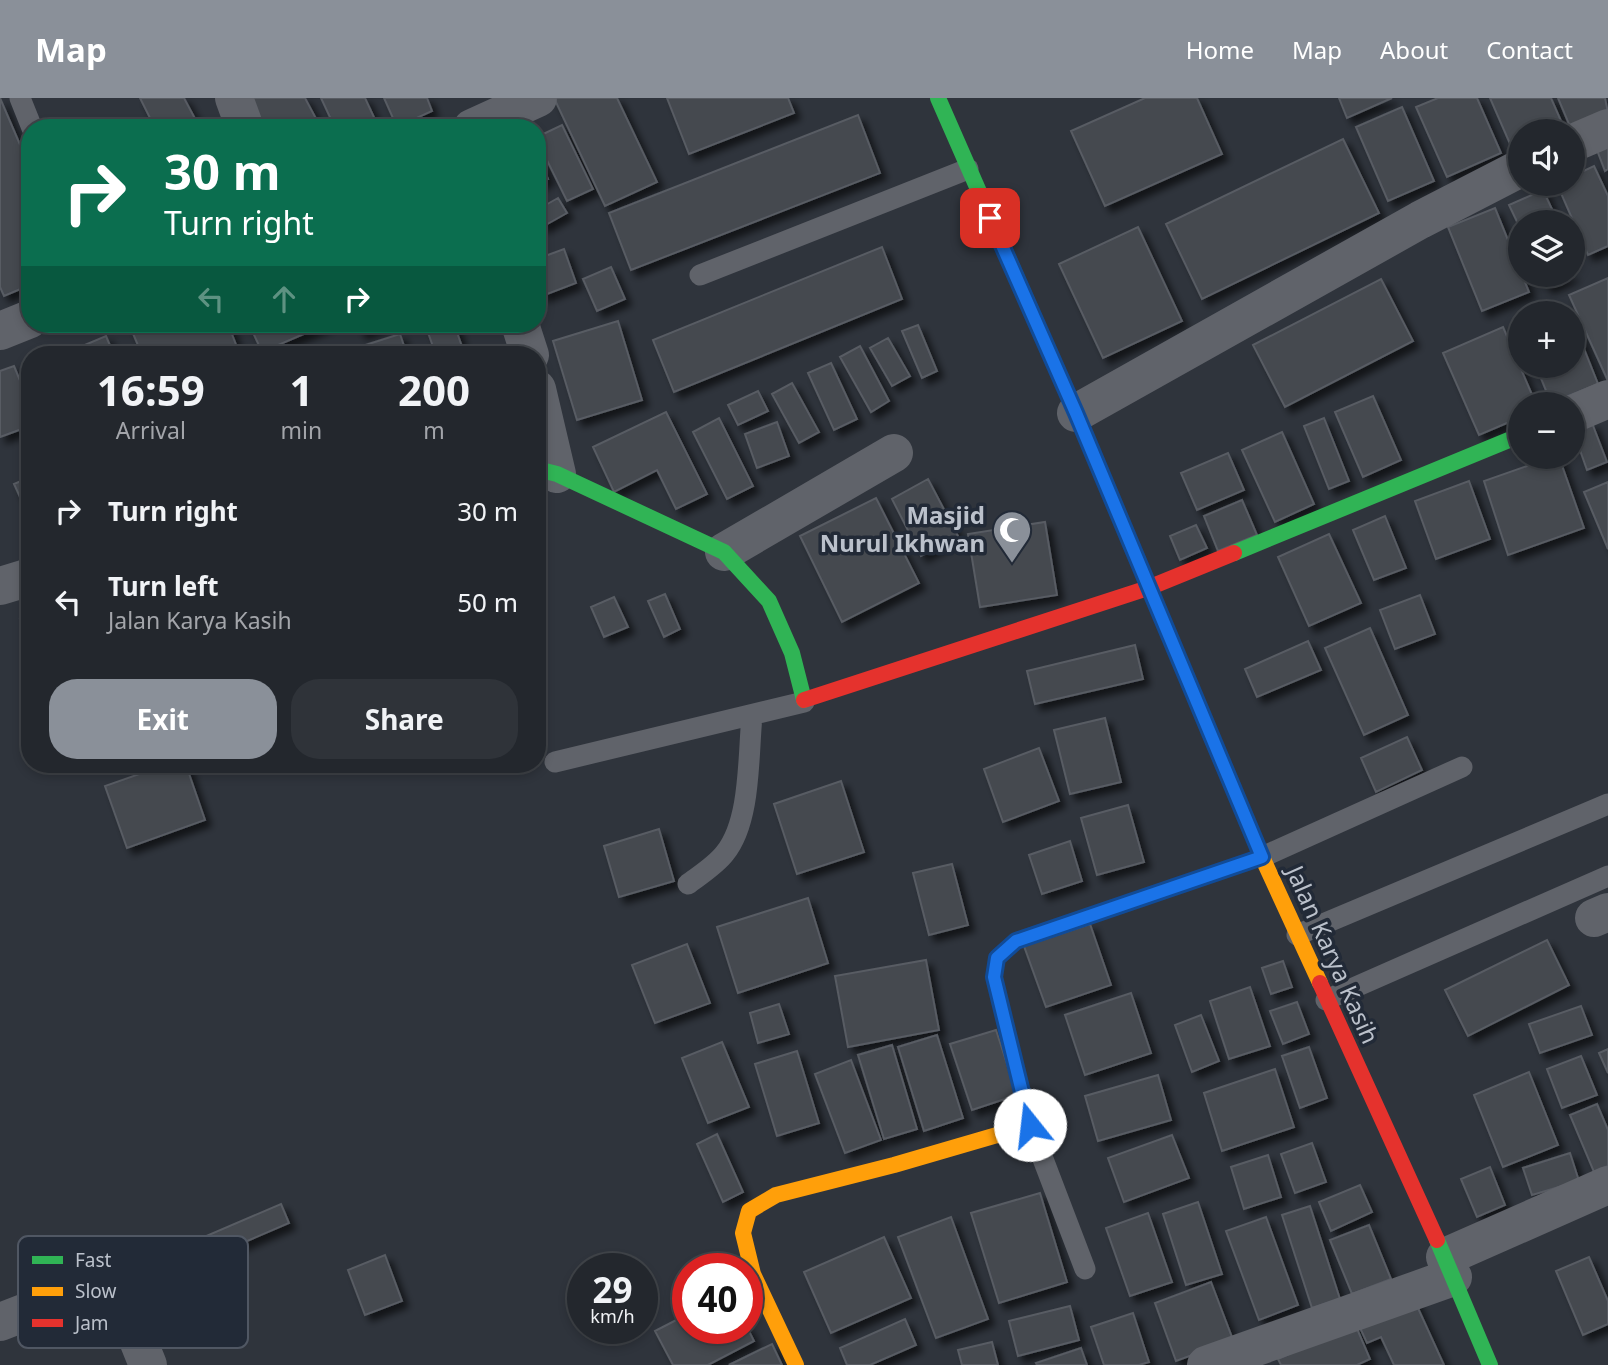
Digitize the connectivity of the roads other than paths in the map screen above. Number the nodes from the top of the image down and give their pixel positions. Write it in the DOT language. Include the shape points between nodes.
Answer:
graph roads {
  1 [pos="20,98"];
  2 [pos="234,98"];
  3 [pos="538,98"];
  4 [pos="939,98"];
  5 [pos="28,119"];
  6 [pos="242,119"];
  7 [pos="492,119"];
  8 [pos="1608,128"];
  9 [pos="1585,138"];
  10 [pos="968,169"];
  11 [pos="1508,175"];
  12 [pos="700,275"];
  13 [pos="21,323"];
  14 [pos="0,331"];
  15 [pos="1608,399"];
  16 [pos="1585,409"];
  17 [pos="1076,413"];
  18 [pos="1508,440"];
  19 [pos="894,453"];
  20 [pos="547,472"];
  21 [pos="724,552"];
  22 [pos="21,580"];
  23 [pos="0,586"];
  24 [pos="1148,588"];
  25 [pos="804,702"];
  26 [pos="752,716"];
  27 [pos="555,761"];
  28 [pos="1462,767"];
  29 [pos="1608,803"];
  30 [pos="1262,857"];
  31 [pos="1608,876"];
  32 [pos="688,884"];
  33 [pos="1297,935"];
  34 [pos="1326,1000"];
  35 [pos="1030,1125"];
  36 [pos="1608,1185"];
  37 [pos="1449,1267"];
  38 [pos="1085,1269"];
  39 [pos="18,1315"];
  40 [pos="0,1322"];
  41 [pos="141,1348"];
  42 [pos="148,1365"];
  43 [pos="796,1365"];
  44 [pos="1206,1365"];
  45 [pos="1490,1365"];
  1 -- 5 [label="lane"];
  2 -- 6 [label="street"];
  3 -- 7 [label="street"];
  4 -- 10 [label="street, Jalan Karya Kasih"];
  8 -- 9 [label="street"];
  10 -- 12 [label="lane"];
  10 -- 17 [label="street, Jalan Karya Kasih"];
  11 -- 17 [label="street"];
  13 -- 14 [label="street"];
  15 -- 16 [label="street"];
  17 -- 24 [label="street, Jalan Karya Kasih"];
  18 -- 24 [label="street"];
  19 -- 21 [label="street"];
  20 -- 21 [label="street"];
  21 -- 25 [label="street" via="769,601 792,653"];
  22 -- 23 [label="street"];
  24 -- 25 [label="street"];
  24 -- 30 [label="street, Jalan Karya Kasih"];
  25 -- 26 [label="lane"];
  26 -- 27 [label="lane"];
  26 -- 32 [label="lane" via="738,832 724,855"];
  28 -- 30 [label="lane"];
  29 -- 33 [label="lane"];
  30 -- 33 [label="street, Jalan Karya Kasih"];
  30 -- 35 [label="street" via="1016,941 997,958 994,977"];
  31 -- 34 [label="lane"];
  33 -- 34 [label="street, Jalan Karya Kasih"];
  34 -- 37 [label="street, Jalan Karya Kasih"];
  35 -- 38 [label="lane"];
  35 -- 43 [label="street" via="776,1195 749,1211 743,1233 753,1274"];
  36 -- 37 [label="street"];
  37 -- 44 [label="street"];
  37 -- 45 [label="street, Jalan Karya Kasih"];
  39 -- 40 [label="street"];
  41 -- 42 [label="street"];
}
